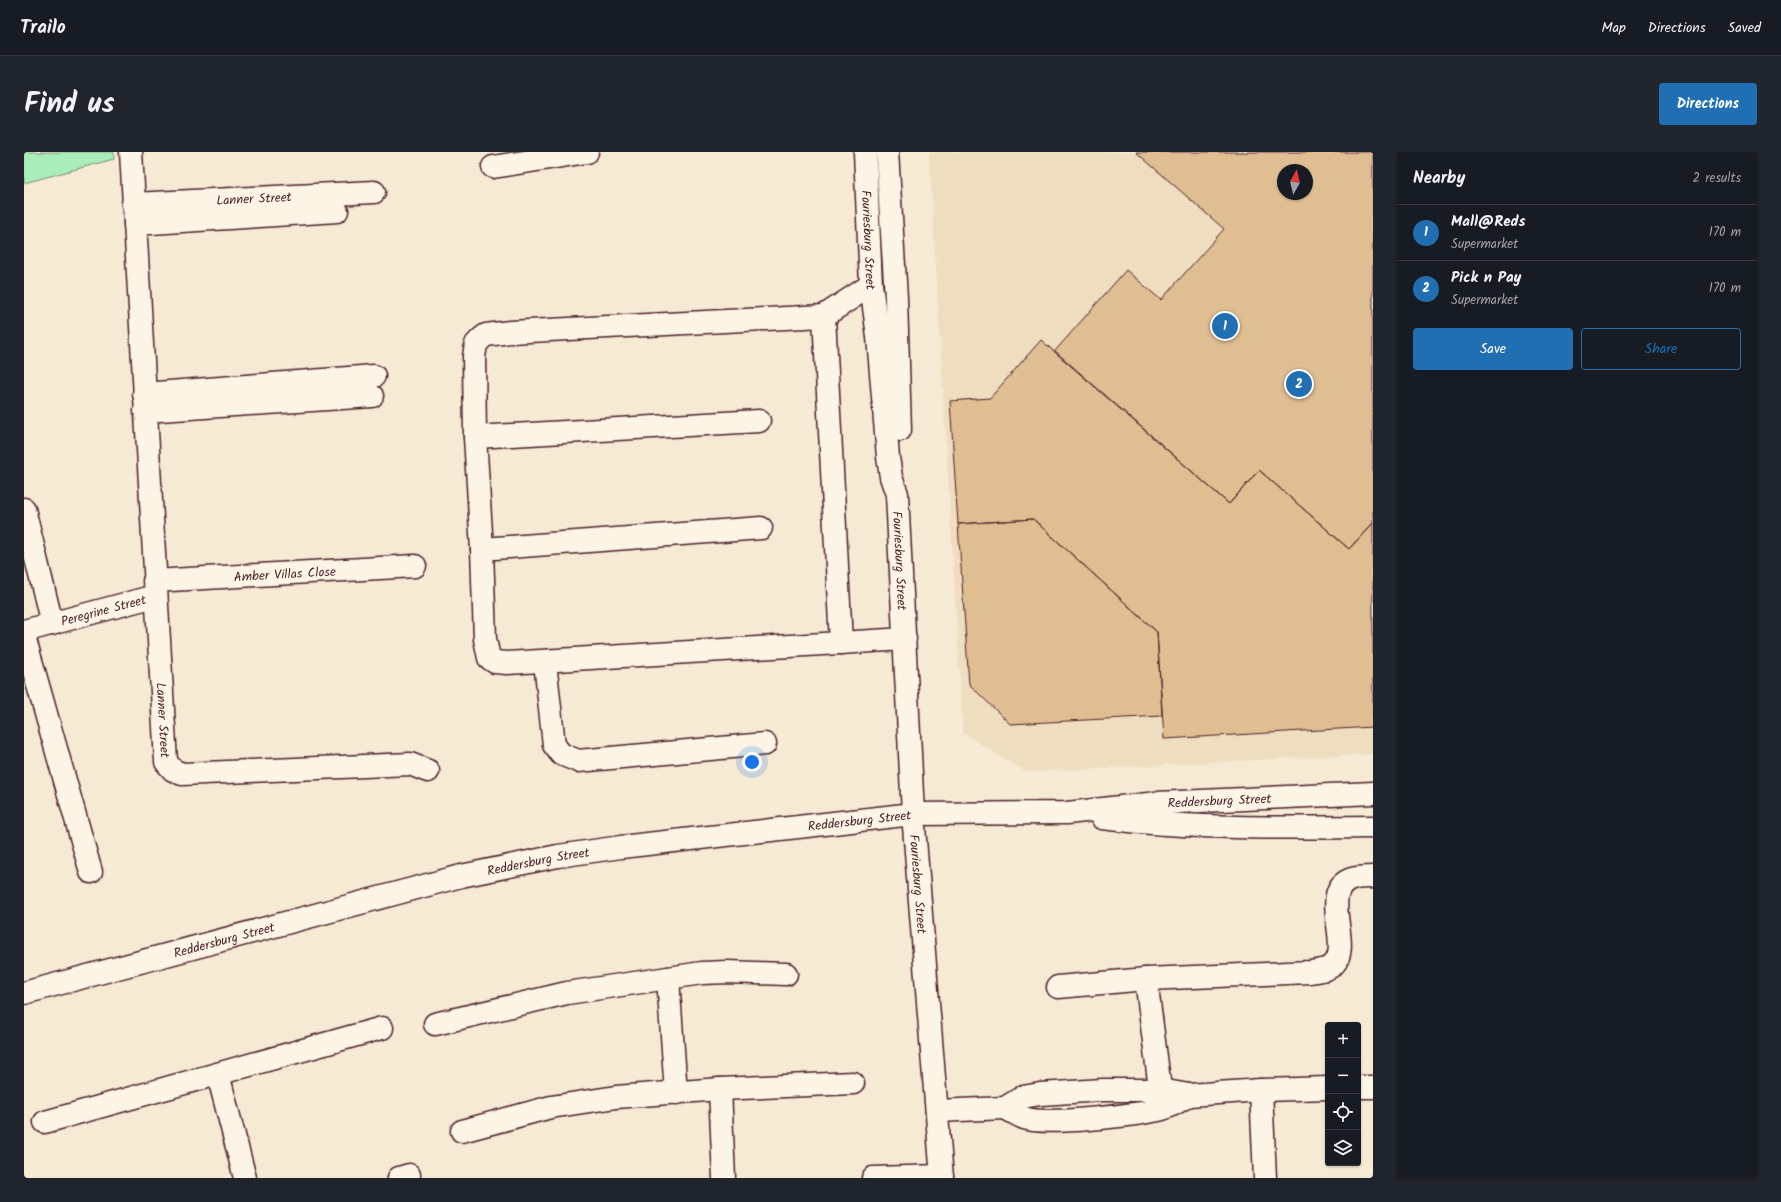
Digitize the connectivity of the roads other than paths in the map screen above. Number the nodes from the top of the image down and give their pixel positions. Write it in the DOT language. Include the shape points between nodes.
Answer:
graph roads {
  1 [pos="131,152"];
  2 [pos="587,152"];
  3 [pos="865,152"];
  4 [pos="887,152"];
  5 [pos="494,167"];
  6 [pos="374,192"];
  7 [pos="337,211"];
  8 [pos="134,214"];
  9 [pos="871,285"];
  10 [pos="824,316"];
  11 [pos="373,386"];
  12 [pos="145,402"];
  13 [pos="758,421"];
  14 [pos="475,437"];
  15 [pos="897,494"];
  16 [pos="24,509"];
  17 [pos="761,528"];
  18 [pos="482,549"];
  19 [pos="415,566"];
  20 [pos="155,589"];
  21 [pos="52,624"];
  22 [pos="24,631"];
  23 [pos="24,636"];
  24 [pos="905,639"];
  25 [pos="841,642"];
  26 [pos="545,662"];
  27 [pos="765,744"];
  28 [pos="428,771"];
  29 [pos="1373,793"];
  30 [pos="1067,813"];
  31 [pos="913,814"];
  32 [pos="1373,827"];
  33 [pos="90,872"];
  34 [pos="1373,877"];
  35 [pos="786,974"];
  36 [pos="668,978"];
  37 [pos="1146,979"];
  38 [pos="1058,986"];
  39 [pos="24,993"];
  40 [pos="435,1024"];
  41 [pos="382,1028"];
  42 [pos="218,1074"];
  43 [pos="853,1083"];
  44 [pos="1373,1087"];
  45 [pos="1325,1088"];
  46 [pos="1361,1088"];
  47 [pos="720,1089"];
  48 [pos="1261,1090"];
  49 [pos="1076,1092"];
  50 [pos="676,1093"];
  51 [pos="1162,1100"];
  52 [pos="1005,1108"];
  53 [pos="937,1111"];
  54 [pos="1077,1119"];
  55 [pos="45,1122"];
  56 [pos="462,1132"];
  57 [pos="942,1177"];
  58 [pos="245,1178"];
  59 [pos="724,1178"];
  60 [pos="873,1178"];
  61 [pos="1265,1178"];
  1 -- 8 [label="street, Lanner Street"];
  2 -- 5 [label="street"];
  3 -- 9 [label="street, Fouriesburg Street"];
  4 -- 15 [label="street, Fouriesburg Street" via="896,298 901,477"];
  6 -- 8 [label="street, Lanner Street"];
  7 -- 8 [label="street, Lanner Street"];
  8 -- 12 [label="street, Lanner Street"];
  9 -- 10 [label="street"];
  9 -- 15 [label="street, Fouriesburg Street" via="888,457"];
  10 -- 14 [label="street" via="510,332 486,336 478,341 474,357"];
  10 -- 25 [label="street"];
  11 -- 12 [label="street"];
  12 -- 20 [label="street, Lanner Street"];
  13 -- 14 [label="street"];
  14 -- 18 [label="street"];
  15 -- 24 [label="street, Fouriesburg Street"];
  16 -- 21 [label="street, Peregrine Street"];
  17 -- 18 [label="street"];
  18 -- 26 [label="street" via="485,639 489,658 499,663"];
  19 -- 20 [label="street, Amber Villas Close"];
  20 -- 21 [label="street, Peregrine Street"];
  20 -- 28 [label="street, Lanner Street" via="166,762 173,770 182,774 410,764"];
  21 -- 22 [label="street, Peregrine Street"];
  23 -- 33 [label="street"];
  24 -- 25 [label="street"];
  24 -- 31 [label="street, Fouriesburg Street"];
  25 -- 26 [label="street"];
  26 -- 27 [label="street" via="554,745 561,754 578,761"];
  29 -- 30 [label="street, Reddersburg Street" via="1157,803"];
  30 -- 31 [label="street, Reddersburg Street"];
  30 -- 32 [label="street, Reddersburg Street" via="1167,825 1261,828"];
  31 -- 39 [label="street, Reddersburg Street" via="621,847 461,876"];
  31 -- 53 [label="street, Fouriesburg Street"];
  34 -- 37 [label="street" via="1352,878 1344,882 1338,892 1336,900 1339,948 1338,958 1333,966 1310,972"];
  35 -- 36 [label="street" via="727,972"];
  36 -- 40 [label="street" via="567,993"];
  36 -- 50 [label="street"];
  37 -- 38 [label="street"];
  37 -- 51 [label="street"];
  41 -- 42 [label="street"];
  42 -- 55 [label="street"];
  42 -- 58 [label="street"];
  43 -- 47 [label="street"];
  44 -- 46 [label="street"];
  45 -- 48 [label="street"];
  47 -- 50 [label="street"];
  47 -- 59 [label="street"];
  48 -- 51 [label="street" via="1189,1095"];
  48 -- 61 [label="street"];
  49 -- 51 [label="street"];
  49 -- 52 [label="street" via="1023,1097"];
  49 -- 54 [label="street"];
  50 -- 56 [label="street" via="582,1102"];
  51 -- 54 [label="street" via="1114,1116"];
  52 -- 53 [label="street"];
  52 -- 54 [label="street" via="1032,1120"];
  53 -- 57 [label="street, Fouriesburg Street"];
  57 -- 60 [label="street"];
}
